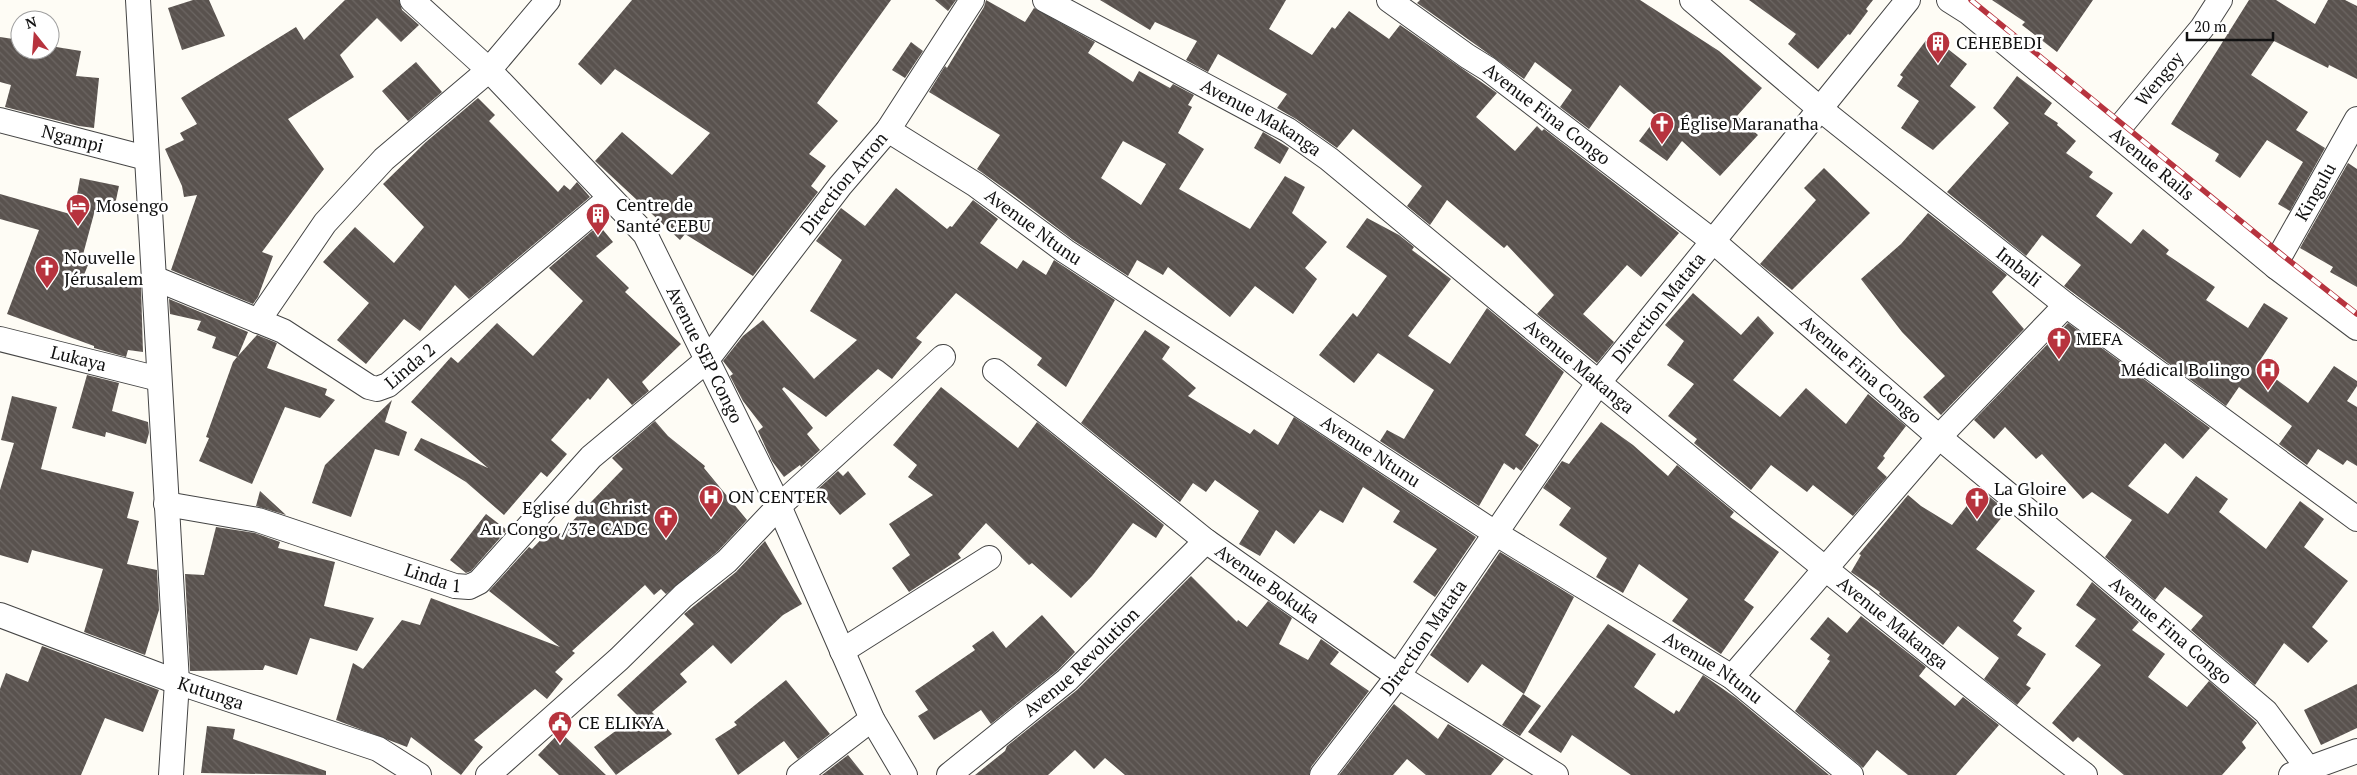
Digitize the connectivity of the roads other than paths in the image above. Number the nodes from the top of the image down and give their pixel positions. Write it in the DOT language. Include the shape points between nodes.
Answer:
graph roads {
  1 [pos="138,0"];
  2 [pos="412,0"];
  3 [pos="548,0"];
  4 [pos="972,0"];
  5 [pos="1045,0"];
  6 [pos="1389,0"];
  7 [pos="1692,0"];
  8 [pos="1908,0"];
  9 [pos="2220,0"];
  10 [pos="1964,4"];
  11 [pos="488,70"];
  12 [pos="1819,108"];
  13 [pos="2357,119"];
  14 [pos="0,120"];
  15 [pos="888,130"];
  16 [pos="2116,133"];
  17 [pos="146,158"];
  18 [pos="610,198"];
  19 [pos="1714,242"];
  20 [pos="2276,267"];
  21 [pos="154,278"];
  22 [pos="2066,305"];
  23 [pos="258,321"];
  24 [pos="2357,328"];
  25 [pos="0,339"];
  26 [pos="943,358"];
  27 [pos="706,360"];
  28 [pos="995,371"];
  29 [pos="159,379"];
  30 [pos="1599,382"];
  31 [pos="1939,437"];
  32 [pos="166,504"];
  33 [pos="779,506"];
  34 [pos="2357,519"];
  35 [pos="1495,533"];
  36 [pos="1206,541"];
  37 [pos="989,558"];
  38 [pos="1825,568"];
  39 [pos="0,615"];
  40 [pos="842,651"];
  41 [pos="1398,676"];
  42 [pos="1732,677"];
  43 [pos="176,682"];
  44 [pos="872,719"];
  45 [pos="2357,751"];
  46 [pos="2299,771"];
  47 [pos="171,775"];
  48 [pos="419,775"];
  49 [pos="488,775"];
  50 [pos="799,775"];
  51 [pos="905,775"];
  52 [pos="950,775"];
  53 [pos="1322,775"];
  54 [pos="1556,775"];
  55 [pos="1851,775"];
  56 [pos="2085,775"];
  1 -- 17 [label="street"];
  2 -- 11 [label="street, Avenue SEP Congo"];
  3 -- 11 [label="street"];
  4 -- 15 [label="street, Direction Arron"];
  5 -- 30 [label="street, Avenue Makanga" via="1288,130 1329,159"];
  6 -- 19 [label="street, Avenue Fina Congo" via="1488,69"];
  7 -- 12 [label="street, Imbali"];
  8 -- 12 [label="street, Direction Matata"];
  9 -- 16 [label="street, Wengoy" via="2202,28"];
  10 -- 16 [label="street, Avenue Rails"];
  11 -- 18 [label="street, Avenue SEP Congo"];
  11 -- 23 [label="street" via="384,159 337,209"];
  12 -- 19 [label="street, Direction Matata"];
  12 -- 22 [label="street, Imbali"];
  13 -- 20 [label="street, Kingulu"];
  14 -- 17 [label="street, Ngampi"];
  15 -- 27 [label="street, Direction Arron" via="840,186"];
  15 -- 35 [label="street, Avenue Ntunu" via="976,185 1065,251"];
  16 -- 20 [label="street, Avenue Rails"];
  17 -- 21 [label="street"];
  18 -- 23 [label="street, Linda 2" via="388,385 377,389 283,331"];
  18 -- 27 [label="street, Avenue SEP Congo" via="645,234"];
  19 -- 30 [label="street, Direction Matata"];
  19 -- 31 [label="street, Avenue Fina Congo"];
  20 -- 24 [label="street, Avenue Rails"];
  21 -- 23 [label="street, Linda 2"];
  21 -- 29 [label="street"];
  22 -- 31 [label="street"];
  22 -- 34 [label="street, Imbali"];
  25 -- 29 [label="street, Lukaya"];
  26 -- 33 [label="street"];
  27 -- 32 [label="street, Linda 1" via="591,457 479,582 469,587 455,586 258,520"];
  27 -- 33 [label="street, Avenue SEP Congo"];
  28 -- 36 [label="street, Avenue Bokuka"];
  29 -- 32 [label="street"];
  30 -- 35 [label="street, Direction Matata"];
  30 -- 38 [label="street, Avenue Makanga"];
  31 -- 38 [label="street"];
  31 -- 46 [label="street, Avenue Fina Congo" via="2266,712"];
  32 -- 43 [label="street"];
  33 -- 40 [label="street, Avenue SEP Congo"];
  33 -- 49 [label="street" via="727,560 683,596 619,659"];
  35 -- 41 [label="street, Direction Matata"];
  35 -- 42 [label="street, Avenue Ntunu"];
  36 -- 41 [label="street, Avenue Bokuka"];
  36 -- 52 [label="street, Avenue Revolution" via="1067,680"];
  37 -- 40 [label="street"];
  38 -- 42 [label="street"];
  38 -- 56 [label="street, Avenue Makanga"];
  39 -- 43 [label="street, Kutunga"];
  40 -- 44 [label="street, Avenue SEP Congo"];
  41 -- 53 [label="street, Direction Matata"];
  41 -- 54 [label="street, Avenue Bokuka"];
  42 -- 55 [label="street, Avenue Ntunu"];
  43 -- 47 [label="street"];
  43 -- 48 [label="street, Kutunga" via="378,749"];
  44 -- 50 [label="street"];
  44 -- 51 [label="street, Avenue SEP Congo"];
  45 -- 46 [label="street"];
}
